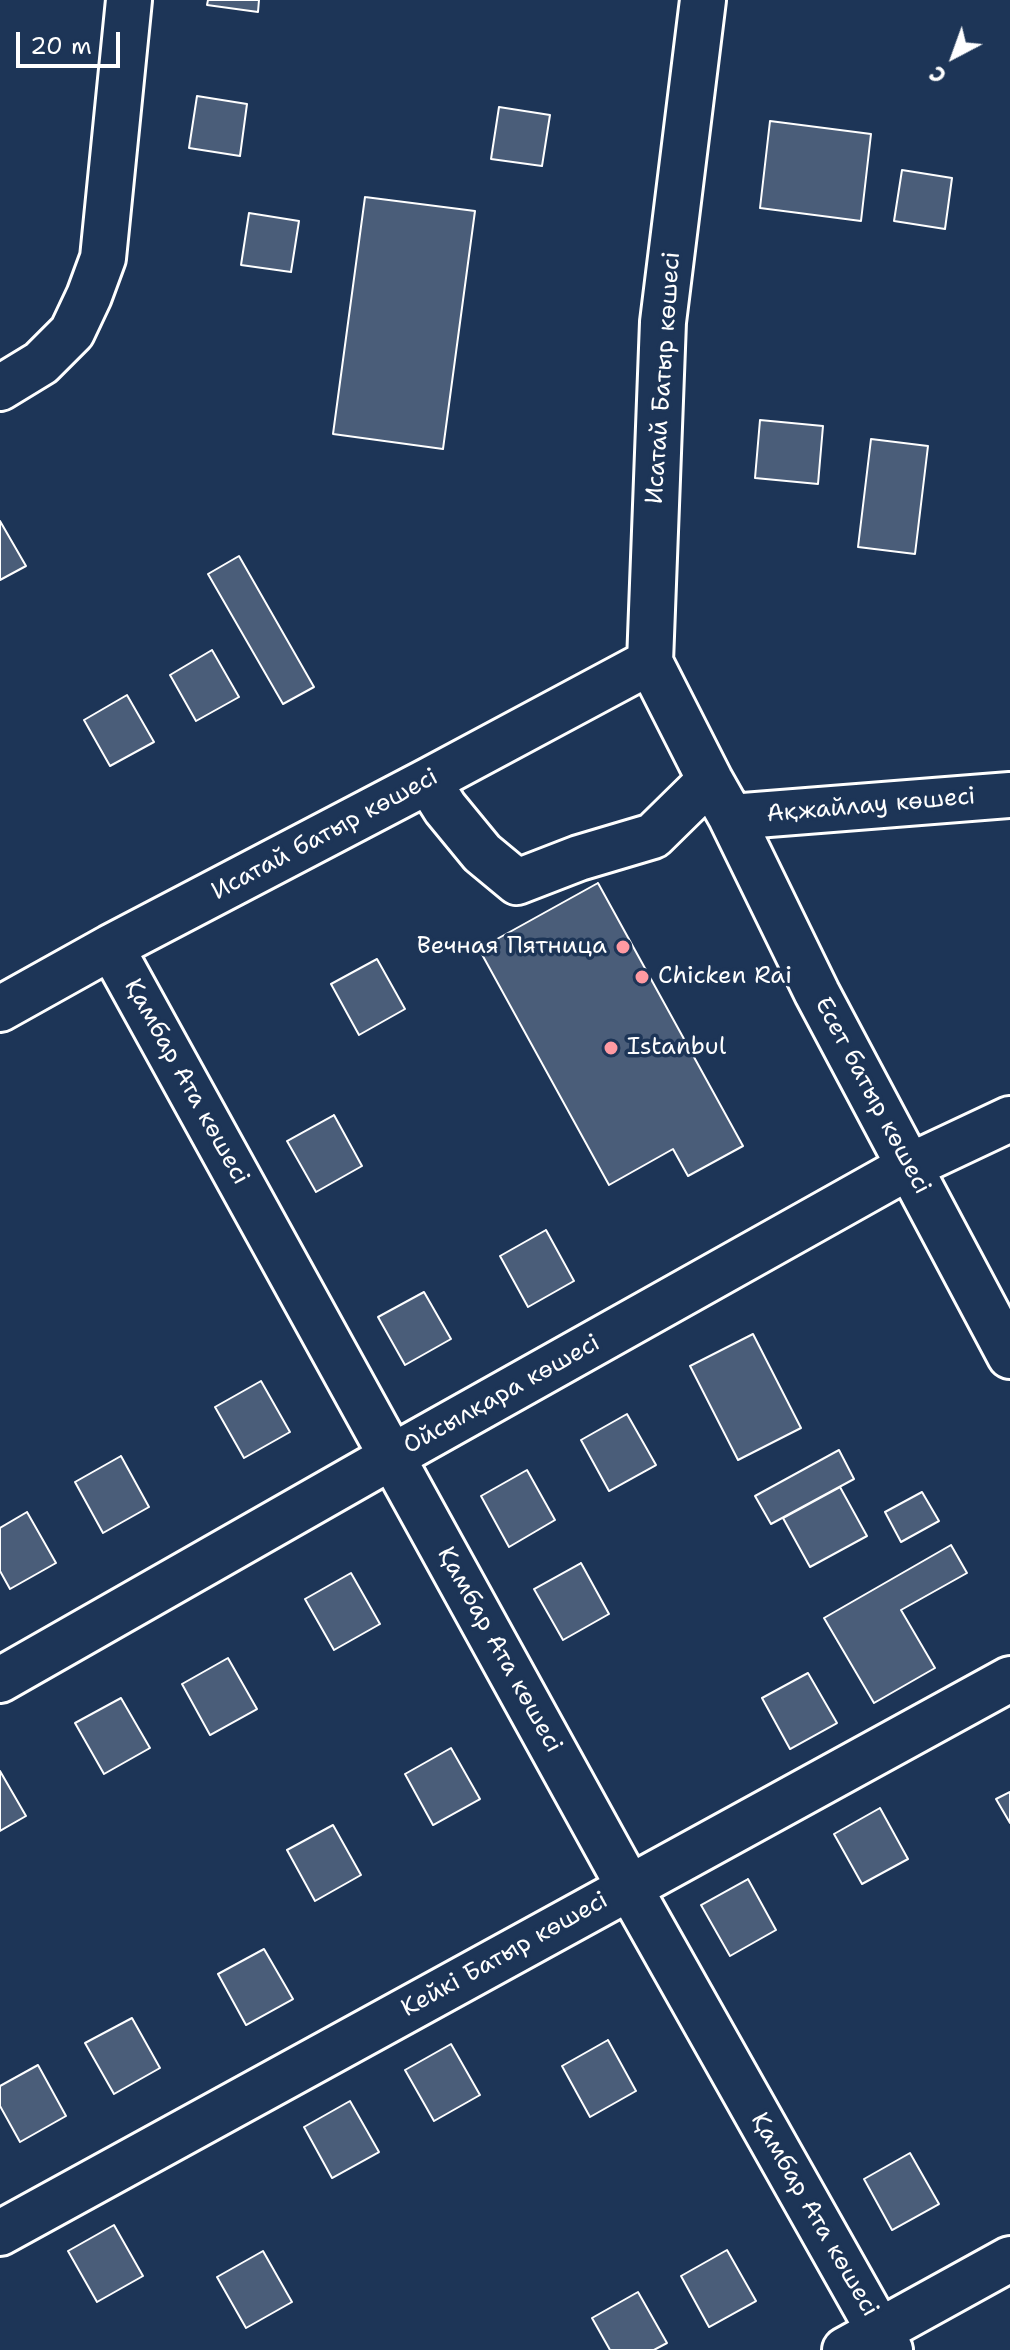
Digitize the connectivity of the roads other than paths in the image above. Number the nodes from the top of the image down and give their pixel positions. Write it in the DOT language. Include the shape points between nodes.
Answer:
graph roads {
  1 [pos="129,0"];
  2 [pos="703,0"];
  3 [pos="0,388"];
  4 [pos="650,662"];
  5 [pos="710,780"];
  6 [pos="428,781"];
  7 [pos="1010,795"];
  8 [pos="731,817"];
  9 [pos="111,947"];
  10 [pos="0,1009"];
  11 [pos="1010,1119"];
  12 [pos="910,1166"];
  13 [pos="1010,1356"];
  14 [pos="393,1456"];
  15 [pos="1010,1679"];
  16 [pos="0,1680"];
  17 [pos="629,1887"];
  18 [pos="0,2233"];
  19 [pos="1010,2259"];
  20 [pos="872,2344"];
  1 -- 3 [label="street" via="103,258 72,332 41,363"];
  2 -- 4 [label="street, Исатай Батыр көшесі" via="663,322"];
  4 -- 5 [label="street, Есет батыр көшесі"];
  4 -- 6 [label="street, Исатай батыр көшесі"];
  5 -- 6 [label="street" via="653,836 517,882 482,853"];
  5 -- 8 [label="street, Есет батыр көшесі"];
  6 -- 9 [label="street, Исатай батыр көшесі"];
  7 -- 8 [label="street, Ақжайлау көшесі"];
  8 -- 12 [label="street, Есет батыр көшесі"];
  9 -- 10 [label="street, Исатай батыр көшесі"];
  9 -- 14 [label="street, Қамбар Ата көшесі"];
  11 -- 12 [label="street, Ойсылқара көшесі"];
  12 -- 13 [label="street, Есет батыр көшесі"];
  12 -- 14 [label="street, Ойсылқара көшесі"];
  14 -- 16 [label="street, Ойсылқара көшесі"];
  14 -- 17 [label="street, Қамбар Ата көшесі"];
  15 -- 17 [label="street, Кейкі Батыр көшесі"];
  17 -- 18 [label="street, Кейкі Батыр көшесі"];
  17 -- 20 [label="street, Қамбар Ата көшесі"];
  19 -- 20 [label="street"];
}
